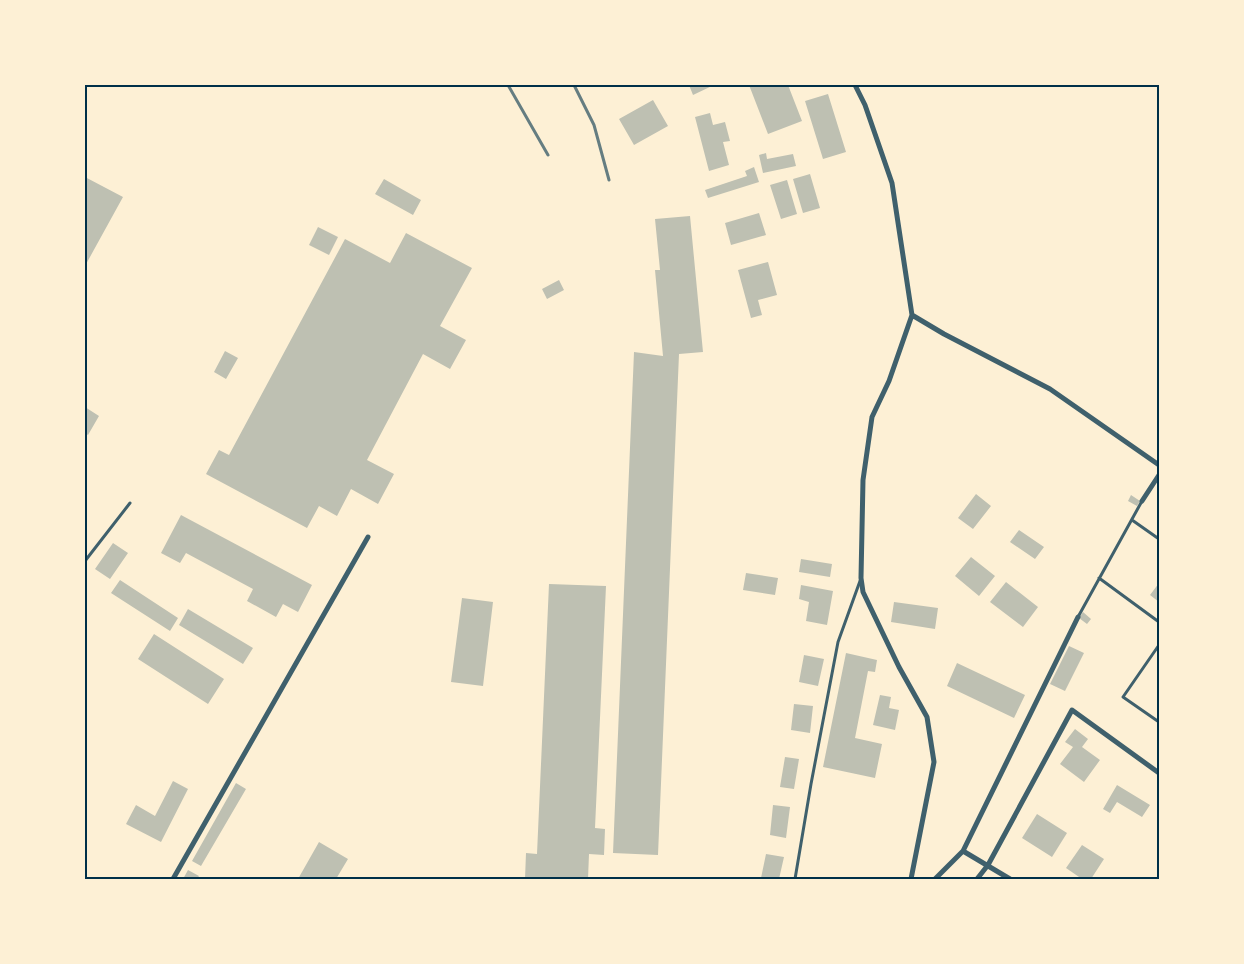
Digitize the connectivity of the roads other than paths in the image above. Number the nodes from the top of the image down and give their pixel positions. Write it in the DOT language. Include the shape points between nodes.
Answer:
graph roads {
  1 [pos="855,85"];
  2 [pos="912,315"];
  3 [pos="1159,465"];
  4 [pos="1159,475"];
  5 [pos="1142,501"];
  6 [pos="130,503"];
  7 [pos="1132,520"];
  8 [pos="368,537"];
  9 [pos="1159,539"];
  10 [pos="85,560"];
  11 [pos="861,578"];
  12 [pos="1099,578"];
  13 [pos="1078,617"];
  14 [pos="1159,622"];
  15 [pos="1159,645"];
  16 [pos="1159,722"];
  17 [pos="1159,773"];
  18 [pos="963,851"];
  19 [pos="988,865"];
  20 [pos="173,879"];
  21 [pos="795,879"];
  22 [pos="911,879"];
  23 [pos="935,879"];
  24 [pos="977,879"];
  25 [pos="1010,879"];
  1 -- 2 [label="street" via="892,183"];
  2 -- 3 [label="street" via="1050,388"];
  2 -- 11 [label="street" via="872,417 863,480"];
  4 -- 5 [label="street"];
  5 -- 7 [label="lane"];
  6 -- 10 [label="lane"];
  7 -- 9 [label="lane"];
  7 -- 12 [label="lane"];
  8 -- 20 [label="street"];
  11 -- 21 [label="lane" via="838,642"];
  11 -- 22 [label="street" via="863,592 898,667 927,717 934,762"];
  12 -- 13 [label="lane"];
  12 -- 14 [label="lane"];
  13 -- 18 [label="street"];
  15 -- 16 [label="lane" via="1123,697"];
  17 -- 19 [label="street" via="1072,710"];
  18 -- 19 [label="street"];
  18 -- 23 [label="street"];
  19 -- 24 [label="street"];
  19 -- 25 [label="street"];
}
